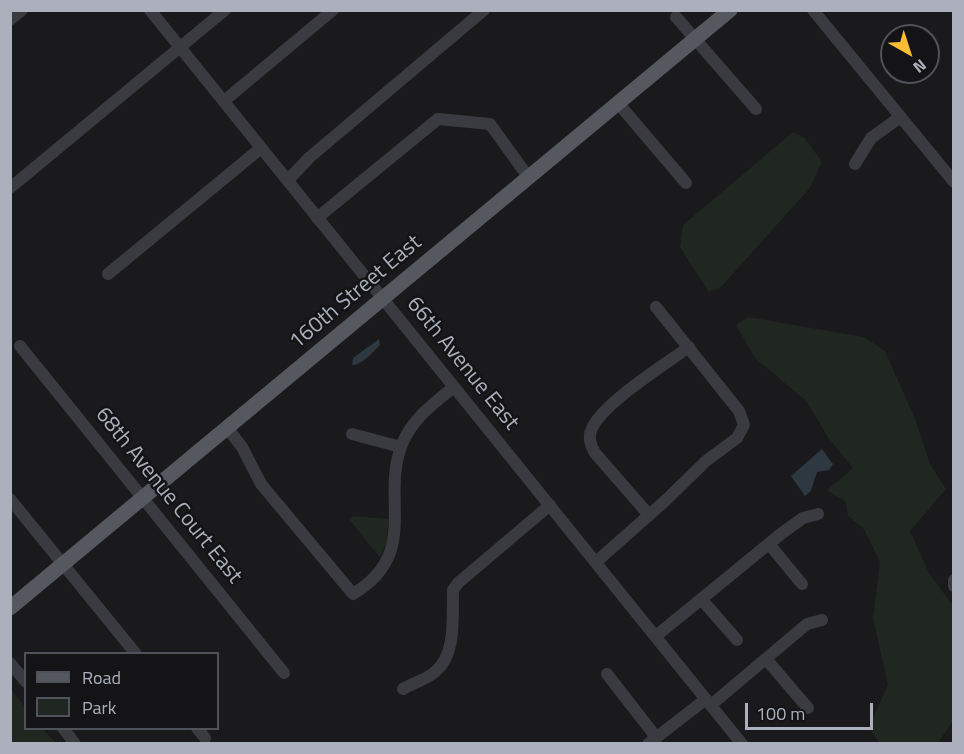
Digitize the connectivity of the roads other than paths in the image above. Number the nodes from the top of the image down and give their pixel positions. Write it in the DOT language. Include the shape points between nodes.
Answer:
graph roads {
  1 [pos="22,10"];
  2 [pos="150,10"];
  3 [pos="225,10"];
  4 [pos="333,10"];
  5 [pos="484,10"];
  6 [pos="730,10"];
  7 [pos="813,10"];
  8 [pos="676,17"];
  9 [pos="10,20"];
  10 [pos="695,40"];
  11 [pos="180,48"];
  12 [pos="224,101"];
  13 [pos="618,103"];
  14 [pos="756,109"];
  15 [pos="899,118"];
  16 [pos="261,148"];
  17 [pos="855,164"];
  18 [pos="529,178"];
  19 [pos="288,180"];
  20 [pos="954,182"];
  21 [pos="687,183"];
  22 [pos="10,188"];
  23 [pos="317,218"];
  24 [pos="108,274"];
  25 [pos="383,300"];
  26 [pos="656,307"];
  27 [pos="20,346"];
  28 [pos="689,347"];
  29 [pos="454,387"];
  30 [pos="228,429"];
  31 [pos="352,434"];
  32 [pos="401,447"];
  33 [pos="10,499"];
  34 [pos="144,499"];
  35 [pos="550,505"];
  36 [pos="818,514"];
  37 [pos="649,515"];
  38 [pos="770,544"];
  39 [pos="596,562"];
  40 [pos="63,565"];
  41 [pos="954,580"];
  42 [pos="802,584"];
  43 [pos="953,586"];
  44 [pos="702,600"];
  45 [pos="10,608"];
  46 [pos="822,620"];
  47 [pos="656,636"];
  48 [pos="737,640"];
  49 [pos="134,652"];
  50 [pos="766,659"];
  51 [pos="10,663"];
  52 [pos="284,673"];
  53 [pos="607,674"];
  54 [pos="24,680"];
  55 [pos="403,689"];
  56 [pos="708,702"];
  57 [pos="807,708"];
  58 [pos="64,730"];
  59 [pos="652,740"];
  60 [pos="75,744"];
  61 [pos="742,744"];
  1 -- 9 [label="street"];
  2 -- 11 [label="street, 66th Avenue East"];
  3 -- 11 [label="street"];
  4 -- 12 [label="street"];
  5 -- 19 [label="street"];
  6 -- 10 [label="main road, 160th Street East"];
  7 -- 15 [label="street"];
  8 -- 10 [label="street"];
  10 -- 13 [label="main road, 160th Street East"];
  10 -- 14 [label="street"];
  11 -- 12 [label="street, 66th Avenue East"];
  11 -- 22 [label="street"];
  12 -- 16 [label="street, 66th Avenue East"];
  13 -- 18 [label="main road, 160th Street East"];
  13 -- 21 [label="street"];
  15 -- 17 [label="street" via="871,138"];
  15 -- 20 [label="street"];
  16 -- 19 [label="street, 66th Avenue East"];
  16 -- 24 [label="street"];
  18 -- 23 [label="street" via="490,124 438,119"];
  18 -- 25 [label="main road, 160th Street East"];
  19 -- 23 [label="street, 66th Avenue East"];
  23 -- 25 [label="street, 66th Avenue East"];
  25 -- 29 [label="street, 66th Avenue East"];
  25 -- 30 [label="main road, 160th Street East"];
  26 -- 28 [label="street"];
  27 -- 34 [label="street, 68th Avenue Court East"];
  28 -- 37 [label="street" via="739,411 744,425 737,438 706,461"];
  28 -- 37 [label="street" via="631,388 591,430 595,453"];
  29 -- 32 [label="street" via="420,415"];
  29 -- 35 [label="street, 66th Avenue East"];
  30 -- 32 [label="street" via="261,484 353,594 372,583 389,556"];
  30 -- 34 [label="main road, 160th Street East"];
  31 -- 32 [label="street"];
  33 -- 40 [label="street"];
  34 -- 40 [label="main road, 160th Street East"];
  34 -- 52 [label="street, 68th Avenue Court East"];
  35 -- 39 [label="street, 66th Avenue East"];
  35 -- 55 [label="street" via="453,590 450,639 444,663 434,673"];
  36 -- 38 [label="street" via="803,518"];
  37 -- 39 [label="street"];
  38 -- 42 [label="street"];
  38 -- 44 [label="street"];
  39 -- 47 [label="street, 66th Avenue East"];
  40 -- 45 [label="main road, 160th Street East"];
  40 -- 49 [label="street"];
  41 -- 43 [label="street"];
  44 -- 47 [label="street"];
  44 -- 48 [label="street"];
  46 -- 50 [label="street" via="807,624"];
  47 -- 56 [label="street, 66th Avenue East"];
  50 -- 56 [label="street"];
  50 -- 57 [label="street"];
  51 -- 54 [label="street"];
  53 -- 59 [label="street"];
  56 -- 59 [label="street"];
  56 -- 61 [label="street, 66th Avenue East"];
  58 -- 60 [label="street"];
}
